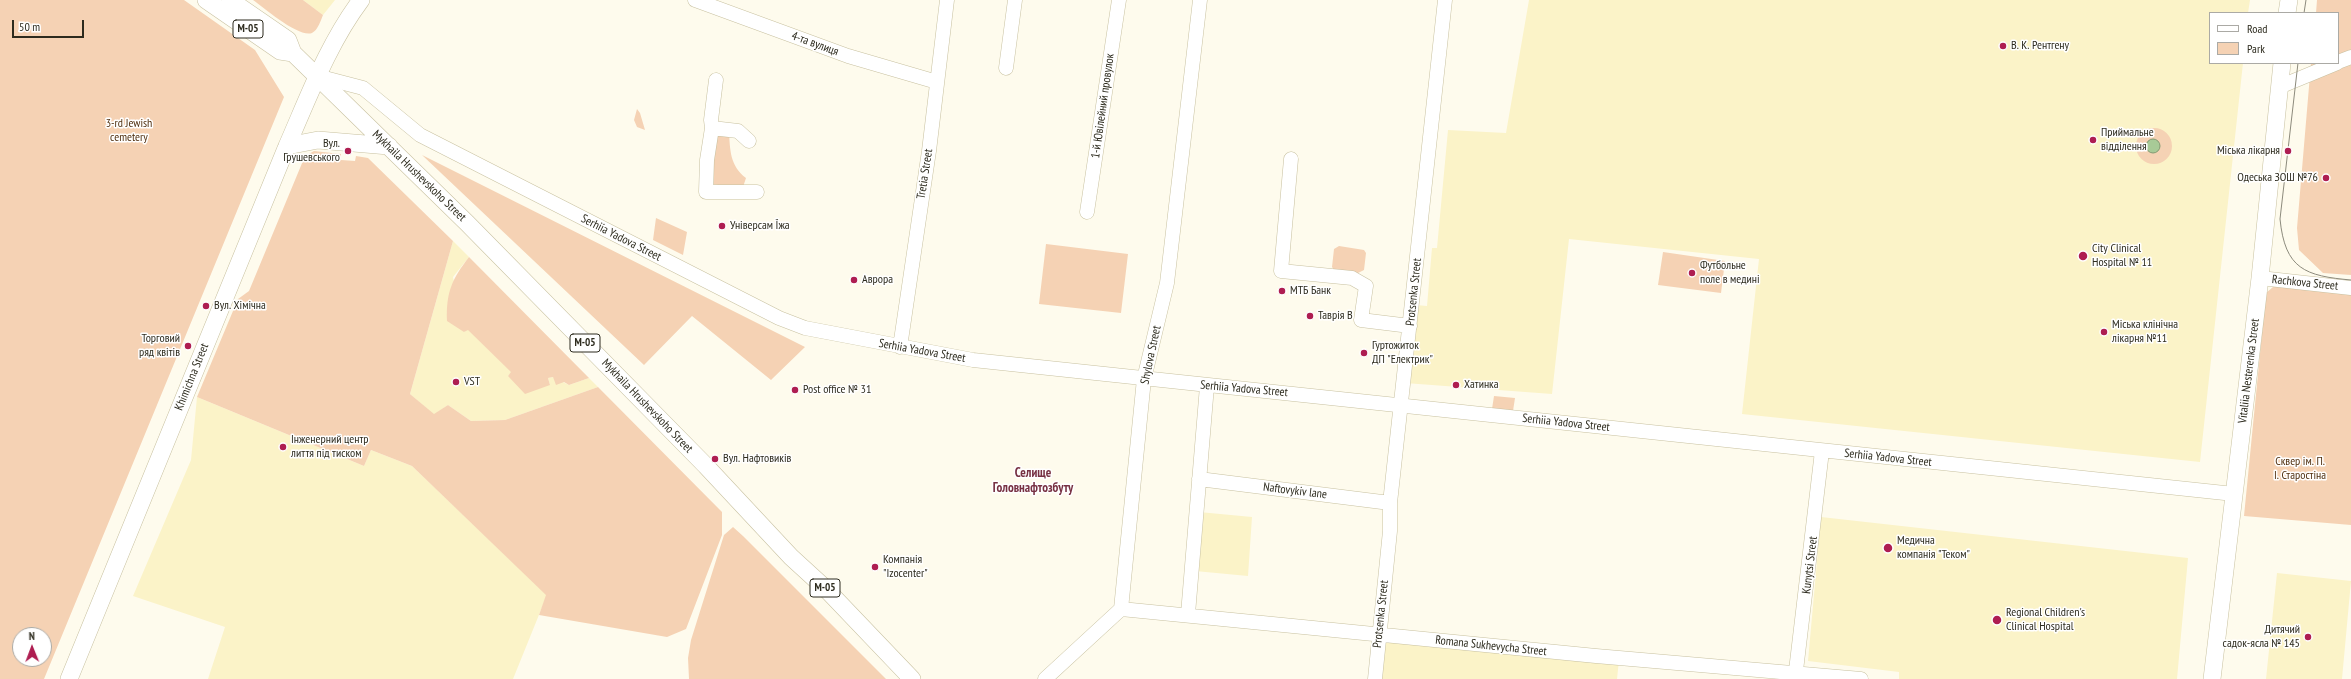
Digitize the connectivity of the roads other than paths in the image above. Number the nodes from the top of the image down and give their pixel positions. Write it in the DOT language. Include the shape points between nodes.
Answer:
graph roads {
  1 [pos="206,0"];
  2 [pos="230,0"];
  3 [pos="360,0"];
  4 [pos="695,0"];
  5 [pos="947,0"];
  6 [pos="1015,0"];
  7 [pos="1119,0"];
  8 [pos="1200,0"];
  9 [pos="1445,0"];
  10 [pos="2289,0"];
  11 [pos="2287,12"];
  12 [pos="293,53"];
  13 [pos="2351,57"];
  14 [pos="2339,62"];
  15 [pos="2282,64"];
  16 [pos="2335,64"];
  17 [pos="1006,68"];
  18 [pos="317,76"];
  19 [pos="716,80"];
  20 [pos="937,82"];
  21 [pos="2279,87"];
  22 [pos="712,128"];
  23 [pos="749,141"];
  24 [pos="287,146"];
  25 [pos="389,146"];
  26 [pos="1291,159"];
  27 [pos="758,192"];
  28 [pos="1087,212"];
  29 [pos="2260,278"];
  30 [pos="2351,288"];
  31 [pos="1410,326"];
  32 [pos="900,347"];
  33 [pos="1144,380"];
  34 [pos="1207,386"];
  35 [pos="1402,404"];
  36 [pos="1822,450"];
  37 [pos="1199,479"];
  38 [pos="2234,494"];
  39 [pos="1390,503"];
  40 [pos="1121,609"];
  41 [pos="1188,614"];
  42 [pos="1379,634"];
  43 [pos="1796,677"];
  44 [pos="69,679"];
  45 [pos="912,679"];
  46 [pos="1045,679"];
  47 [pos="1375,679"];
  48 [pos="1861,679"];
  49 [pos="2212,679"];
  1 -- 12 [label="main road, М-05" via="280,51"];
  2 -- 12 [label="main road, М-05" via="288,40"];
  3 -- 18 [label="main road, Khimichna Street" via="346,20"];
  4 -- 20 [label="street, 4-та вулиця" via="848,56"];
  5 -- 20 [label="street, Tretia Street"];
  6 -- 17 [label="street"];
  7 -- 28 [label="street, 1-й Ювілейний провулок"];
  8 -- 33 [label="street, Shylova Street" via="1167,283"];
  9 -- 31 [label="street, Protsenka Street"];
  10 -- 11 [label="main road"];
  12 -- 18 [label="main road, Mykhaila Hrushevskoho Street / М-05"];
  13 -- 14 [label="street"];
  15 -- 21 [label="main road, Vitaliia Nesterenka Street"];
  16 -- 21 [label="street"];
  18 -- 24 [label="main road, Khimichna Street"];
  18 -- 25 [label="main road, Mykhaila Hrushevskoho Street / М-05"];
  18 -- 32 [label="street, Serhiia Yadova Street" via="363,88 420,135 779,318 804,328"];
  19 -- 22 [label="street"];
  20 -- 32 [label="street, Tretia Street"];
  21 -- 29 [label="main road, Vitaliia Nesterenka Street"];
  22 -- 23 [label="street" via="738,131"];
  22 -- 27 [label="street" via="706,192"];
  24 -- 25 [label="main road" via="318,140"];
  24 -- 44 [label="main road, Khimichna Street"];
  25 -- 45 [label="main road, Mykhaila Hrushevskoho Street / М-05" via="706,466 791,558 826,589"];
  26 -- 31 [label="street" via="1281,271 1352,278 1366,286 1362,320"];
  29 -- 30 [label="street, Rachkova Street"];
  29 -- 38 [label="main road, Vitaliia Nesterenka Street"];
  31 -- 35 [label="street, Protsenka Street"];
  32 -- 33 [label="street, Serhiia Yadova Street" via="973,360"];
  33 -- 34 [label="street, Serhiia Yadova Street"];
  33 -- 40 [label="street, Shylova Street"];
  34 -- 35 [label="street, Serhiia Yadova Street"];
  34 -- 37 [label="street"];
  35 -- 36 [label="street, Serhiia Yadova Street"];
  35 -- 39 [label="street, Protsenka Street"];
  36 -- 38 [label="street, Serhiia Yadova Street"];
  36 -- 43 [label="street, Kunytsi Street"];
  37 -- 39 [label="street, Naftovykiv lane"];
  37 -- 41 [label="street"];
  38 -- 49 [label="main road, Vitaliia Nesterenka Street"];
  39 -- 42 [label="street, Protsenka Street" via="1390,531"];
  40 -- 41 [label="street, Romana Sukhevycha Street"];
  40 -- 46 [label="street"];
  41 -- 42 [label="street, Romana Sukhevycha Street"];
  42 -- 43 [label="street, Romana Sukhevycha Street"];
  42 -- 47 [label="street, Protsenka Street"];
  43 -- 48 [label="street, Romana Sukhevycha Street"];
}
